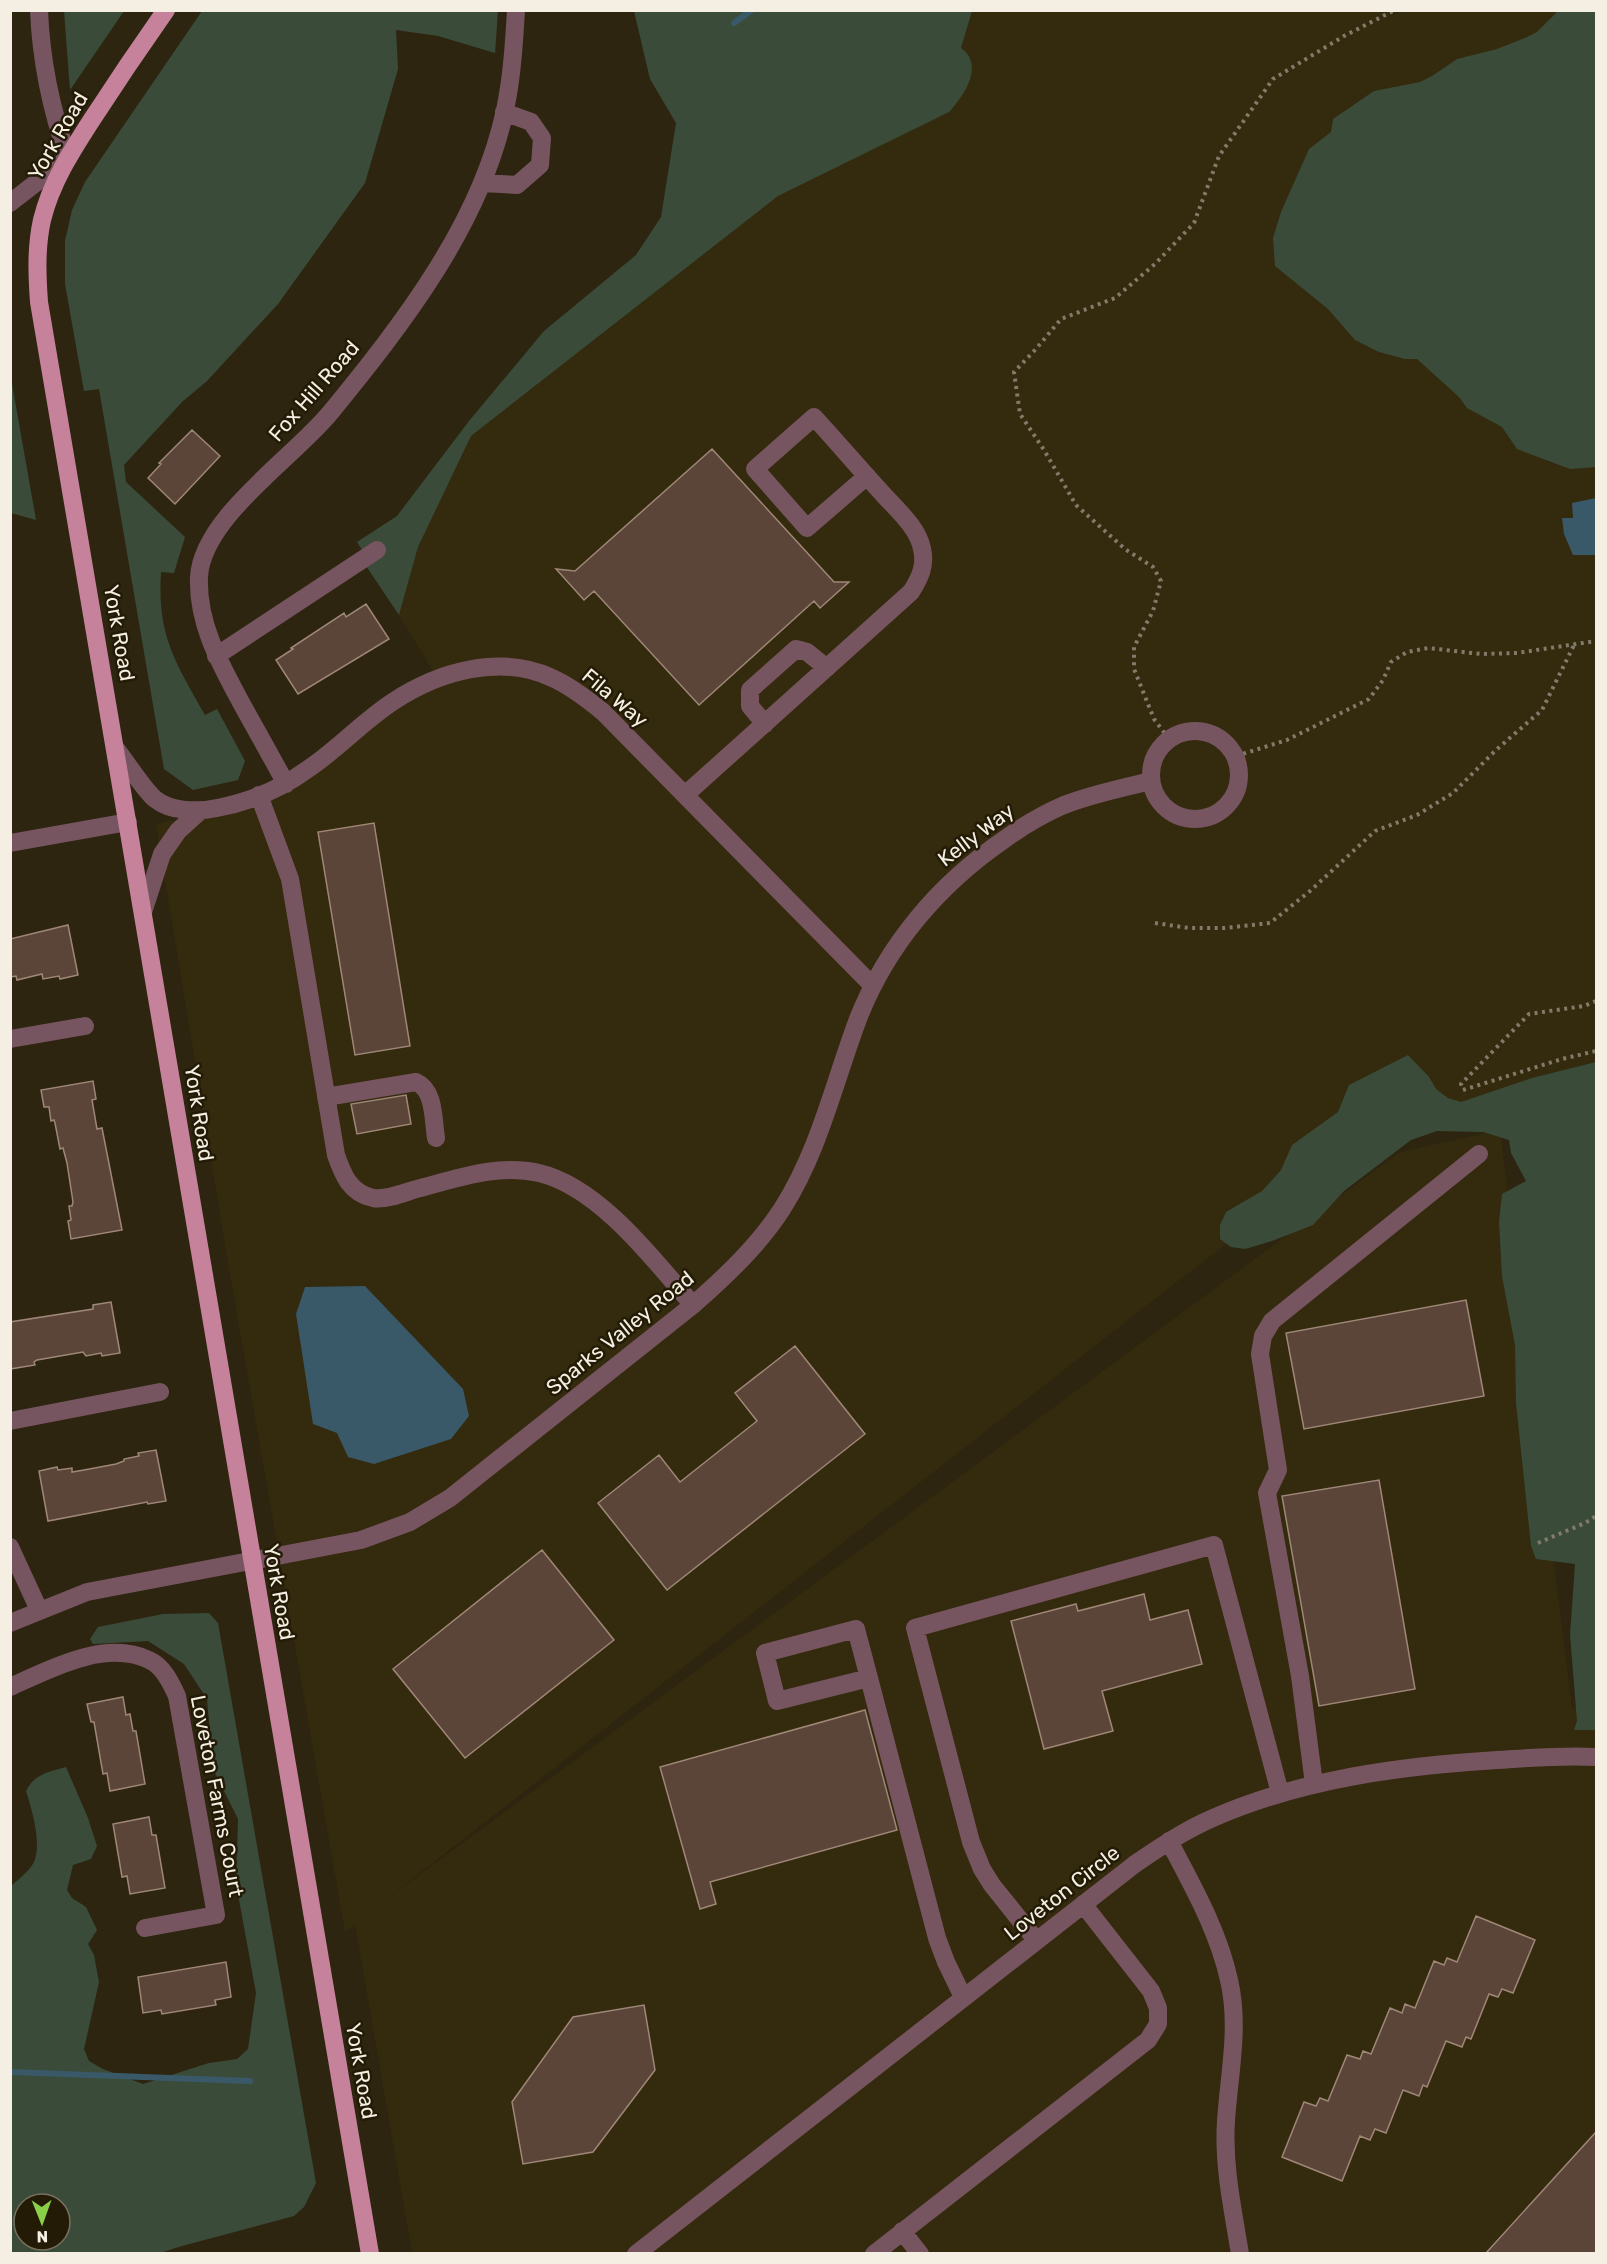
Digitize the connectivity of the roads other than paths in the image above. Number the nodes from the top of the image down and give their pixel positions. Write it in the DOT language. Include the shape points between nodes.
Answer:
graph roads {
  1 [pos="39,10"];
  2 [pos="166,10"];
  3 [pos="516,10"];
  4 [pos="504,112"];
  5 [pos="68,158"];
  6 [pos="482,183"];
  7 [pos="10,203"];
  8 [pos="867,476"];
  9 [pos="377,550"];
  10 [pos="216,656"];
  11 [pos="827,668"];
  12 [pos="765,724"];
  13 [pos="116,748"];
  14 [pos="1151,781"];
  15 [pos="286,784"];
  16 [pos="259,795"];
  17 [pos="685,795"];
  18 [pos="200,811"];
  19 [pos="128,822"];
  20 [pos="10,843"];
  21 [pos="143,912"];
  22 [pos="872,985"];
  23 [pos="86,1026"];
  24 [pos="10,1039"];
  25 [pos="326,1097"];
  26 [pos="436,1138"];
  27 [pos="1479,1154"];
  28 [pos="693,1305"];
  29 [pos="160,1392"];
  30 [pos="10,1421"];
  31 [pos="10,1547"];
  32 [pos="251,1562"];
  33 [pos="39,1610"];
  34 [pos="10,1623"];
  35 [pos="869,1678"];
  36 [pos="10,1687"];
  37 [pos="1596,1757"];
  38 [pos="1314,1784"];
  39 [pos="1280,1793"];
  40 [pos="1169,1841"];
  41 [pos="1083,1904"];
  42 [pos="145,1928"];
  43 [pos="1036,1940"];
  44 [pos="963,1997"];
  45 [pos="902,2231"];
  46 [pos="370,2253"];
  47 [pos="636,2253"];
  48 [pos="874,2253"];
  49 [pos="920,2253"];
  50 [pos="1240,2253"];
  1 -- 5 [label="street" via="46,80"];
  2 -- 5 [label="main road, York Road"];
  3 -- 4 [label="street, Fox Hill Road"];
  4 -- 6 [label="street, Fox Hill Road"];
  4 -- 6 [label="street" via="531,122 542,138 540,165 517,185"];
  5 -- 7 [label="street"];
  5 -- 13 [label="main road, York Road" via="42,220 37,278"];
  6 -- 10 [label="street, Fox Hill Road" via="428,284 390,335 328,415 229,513 212,536 199,575 203,618"];
  8 -- 8 [label="street" via="814,417 755,469 807,528"];
  8 -- 11 [label="street" via="917,533 924,563 921,578 911,592"];
  9 -- 10 [label="street"];
  10 -- 15 [label="street, Fox Hill Road"];
  11 -- 12 [label="street"];
  11 -- 12 [label="street" via="807,652 796,649 750,690 750,706"];
  12 -- 17 [label="street"];
  13 -- 18 [label="street, Fila Way" via="155,799 172,807"];
  13 -- 19 [label="main road, York Road"];
  14 -- 14 [label="street" via="1166,808 1179,816 1209,817 1233,799 1240,769 1228,744 1217,736 1189,730 1169,739 1156,754"];
  14 -- 22 [label="street, Kelly Way" via="1062,806 987,851 950,881 921,912"];
  15 -- 16 [label="street, Fila Way"];
  15 -- 17 [label="street, Fila Way" via="392,702 417,688 465,670 504,667 549,676 586,698"];
  16 -- 18 [label="street, Fila Way"];
  16 -- 25 [label="street" via="290,879"];
  17 -- 22 [label="street, Fila Way"];
  18 -- 21 [label="street" via="178,831 162,854"];
  19 -- 20 [label="street"];
  19 -- 21 [label="main road, York Road"];
  21 -- 32 [label="main road, York Road"];
  22 -- 28 [label="street, Sparks Valley Road" via="821,1128 783,1208 735,1266"];
  23 -- 24 [label="street"];
  25 -- 26 [label="street" via="416,1082 424,1085 429,1094"];
  25 -- 28 [label="street" via="336,1155 344,1179 356,1190 373,1198 474,1174 510,1169 539,1173 570,1185 605,1211 638,1241"];
  27 -- 38 [label="street" via="1272,1322 1263,1336 1260,1354 1278,1470 1267,1492 1300,1676"];
  28 -- 32 [label="street, Sparks Valley Road" via="432,1510 361,1540"];
  29 -- 30 [label="street"];
  31 -- 33 [label="street"];
  32 -- 33 [label="street, Sparks Valley Road" via="99,1589"];
  32 -- 46 [label="main road, York Road"];
  33 -- 34 [label="street, Sparks Valley Road"];
  35 -- 35 [label="street" via="777,1701 765,1653 856,1629"];
  35 -- 44 [label="street" via="937,1938"];
  36 -- 42 [label="street, Loveton Farms Court" via="94,1655 126,1653 151,1660 168,1677 177,1696 216,1915"];
  37 -- 38 [label="street, Loveton Circle" via="1453,1763"];
  38 -- 39 [label="street, Loveton Circle"];
  39 -- 40 [label="street, Loveton Circle" via="1210,1819"];
  39 -- 43 [label="street" via="1214,1545 915,1628 975,1851 992,1885"];
  40 -- 41 [label="street, Loveton Circle"];
  40 -- 50 [label="street" via="1197,1893 1230,1980 1235,2026 1226,2161"];
  41 -- 43 [label="street, Loveton Circle"];
  41 -- 45 [label="street" via="1151,1991 1158,2008 1158,2024 1148,2040"];
  43 -- 44 [label="street, Loveton Circle"];
  44 -- 47 [label="street, Loveton Circle"];
  45 -- 48 [label="street"];
  45 -- 49 [label="street"];
}
